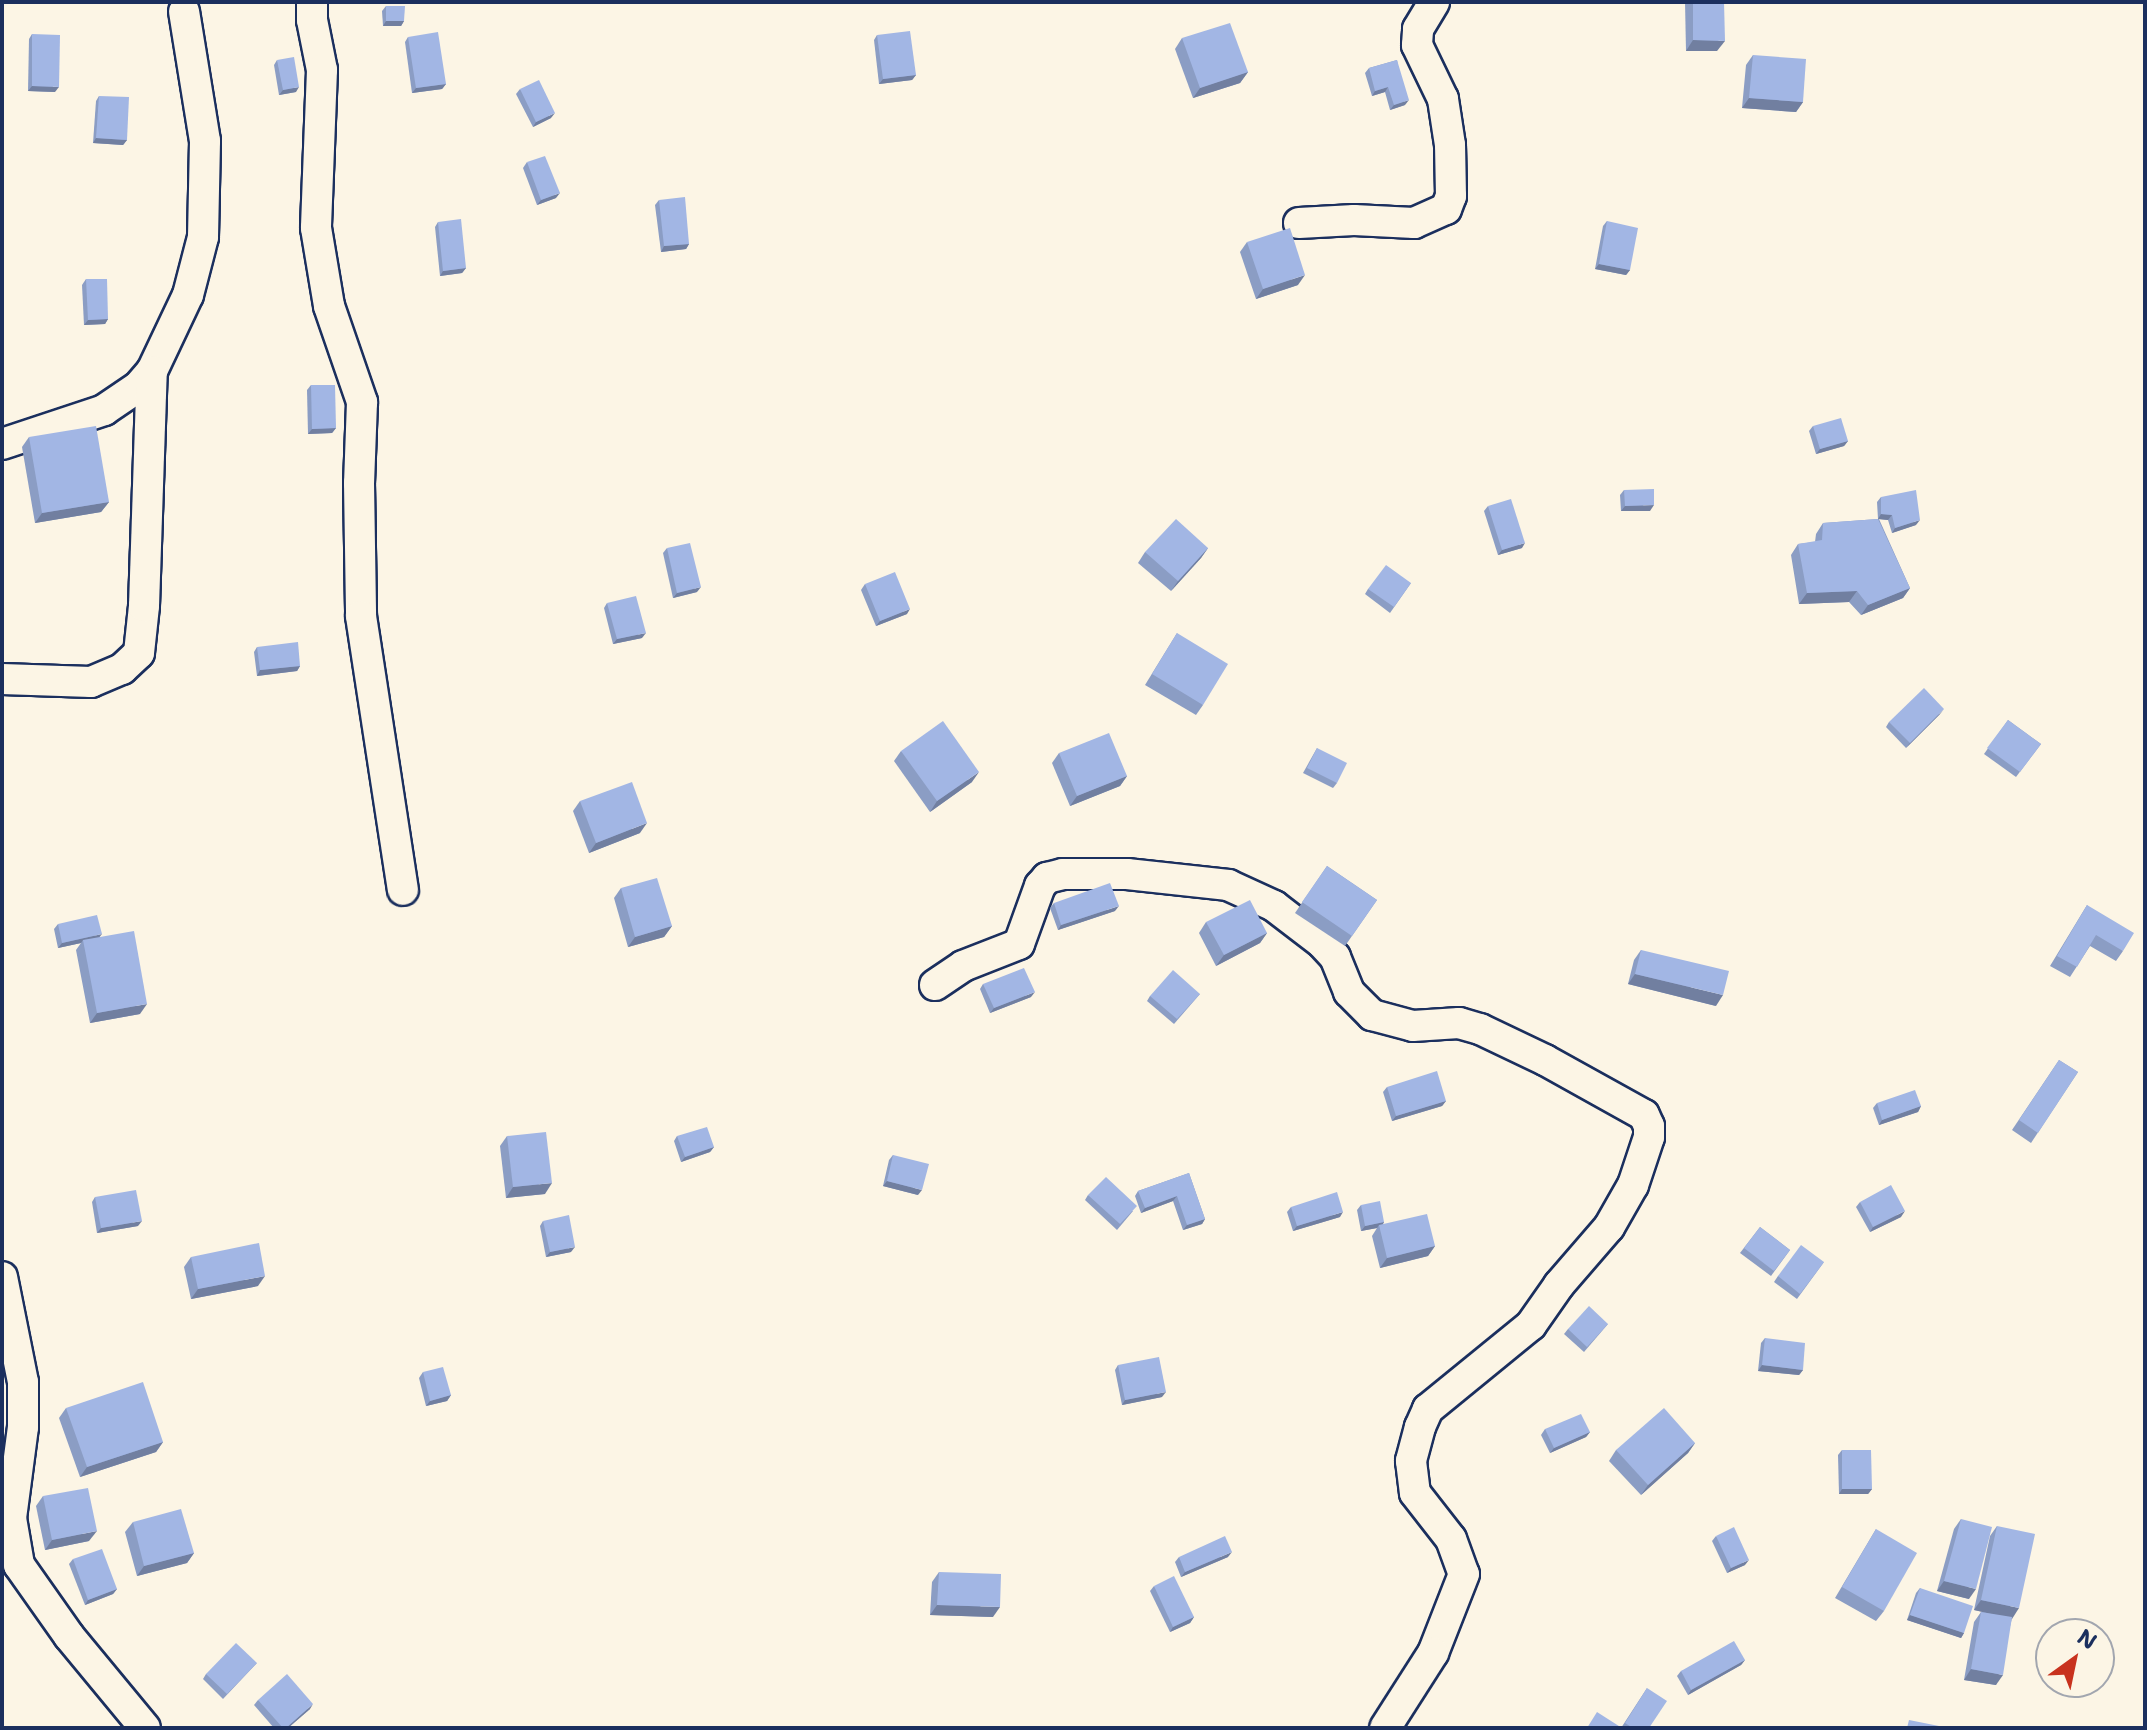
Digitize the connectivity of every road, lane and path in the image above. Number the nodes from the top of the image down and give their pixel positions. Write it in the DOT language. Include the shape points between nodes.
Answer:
graph roads {
  1 [pos="312,2"];
  2 [pos="1434,2"];
  3 [pos="184,12"];
  4 [pos="1299,223"];
  5 [pos="152,371"];
  6 [pos="2,444"];
  7 [pos="2,679"];
  8 [pos="403,890"];
  9 [pos="935,985"];
  10 [pos="2,1277"];
  11 [pos="13,1579"];
  12 [pos="145,1728"];
  13 [pos="1385,1728"];
  1 -- 8 [label="street" via="322,70 316,228 329,306 362,402 361,616"];
  2 -- 4 [label="street" via="1418,29 1417,45 1443,99 1451,183 1446,209 1414,223"];
  3 -- 5 [label="street" via="205,141 203,237 188,295"];
  5 -- 6 [label="street" via="104,410"];
  5 -- 7 [label="street" via="139,653 122,669 91,682"];
  9 -- 13 [label="street" via="963,966 1017,946 1047,878 1127,874 1228,885 1274,906 1322,943 1335,957 1349,992 1372,1015 1413,1026 1459,1023 1480,1029 1644,1115 1649,1137 1633,1185 1609,1227 1531,1325 1428,1409 1420,1427 1411,1461 1415,1493 1451,1539 1464,1574 1433,1653"];
  10 -- 11 [label="street" via="23,1382 11,1518 19,1565"];
  11 -- 12 [label="street"];
}
